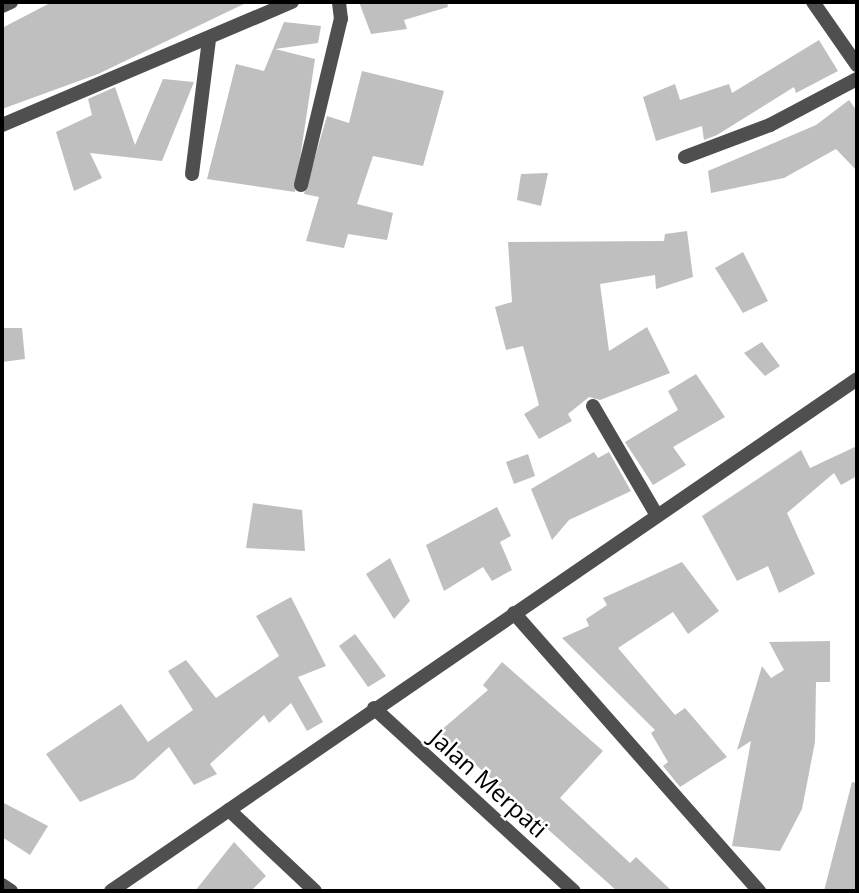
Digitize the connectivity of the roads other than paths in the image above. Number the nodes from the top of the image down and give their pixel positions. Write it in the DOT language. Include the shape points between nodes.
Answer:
graph roads {
  1 [pos="11,2"];
  2 [pos="292,2"];
  3 [pos="339,2"];
  4 [pos="813,2"];
  5 [pos="2,6"];
  6 [pos="209,40"];
  7 [pos="857,65"];
  8 [pos="857,79"];
  9 [pos="2,125"];
  10 [pos="685,157"];
  11 [pos="192,174"];
  12 [pos="301,185"];
  13 [pos="857,379"];
  14 [pos="593,406"];
  15 [pos="656,514"];
  16 [pos="514,612"];
  17 [pos="374,708"];
  18 [pos="229,810"];
  19 [pos="2,885"];
  20 [pos="11,891"];
  21 [pos="111,891"];
  22 [pos="314,891"];
  23 [pos="574,891"];
  24 [pos="759,891"];
  1 -- 5 [label="street"];
  2 -- 6 [label="street"];
  3 -- 12 [label="street" via="341,19"];
  4 -- 7 [label="street"];
  6 -- 9 [label="street"];
  6 -- 11 [label="street"];
  8 -- 10 [label="street" via="770,125"];
  13 -- 15 [label="street"];
  14 -- 15 [label="street"];
  15 -- 16 [label="street"];
  16 -- 17 [label="street"];
  16 -- 24 [label="street"];
  17 -- 18 [label="street"];
  17 -- 23 [label="street, Jalan Merpati"];
  18 -- 21 [label="street"];
  18 -- 22 [label="street"];
  19 -- 20 [label="street"];
}
